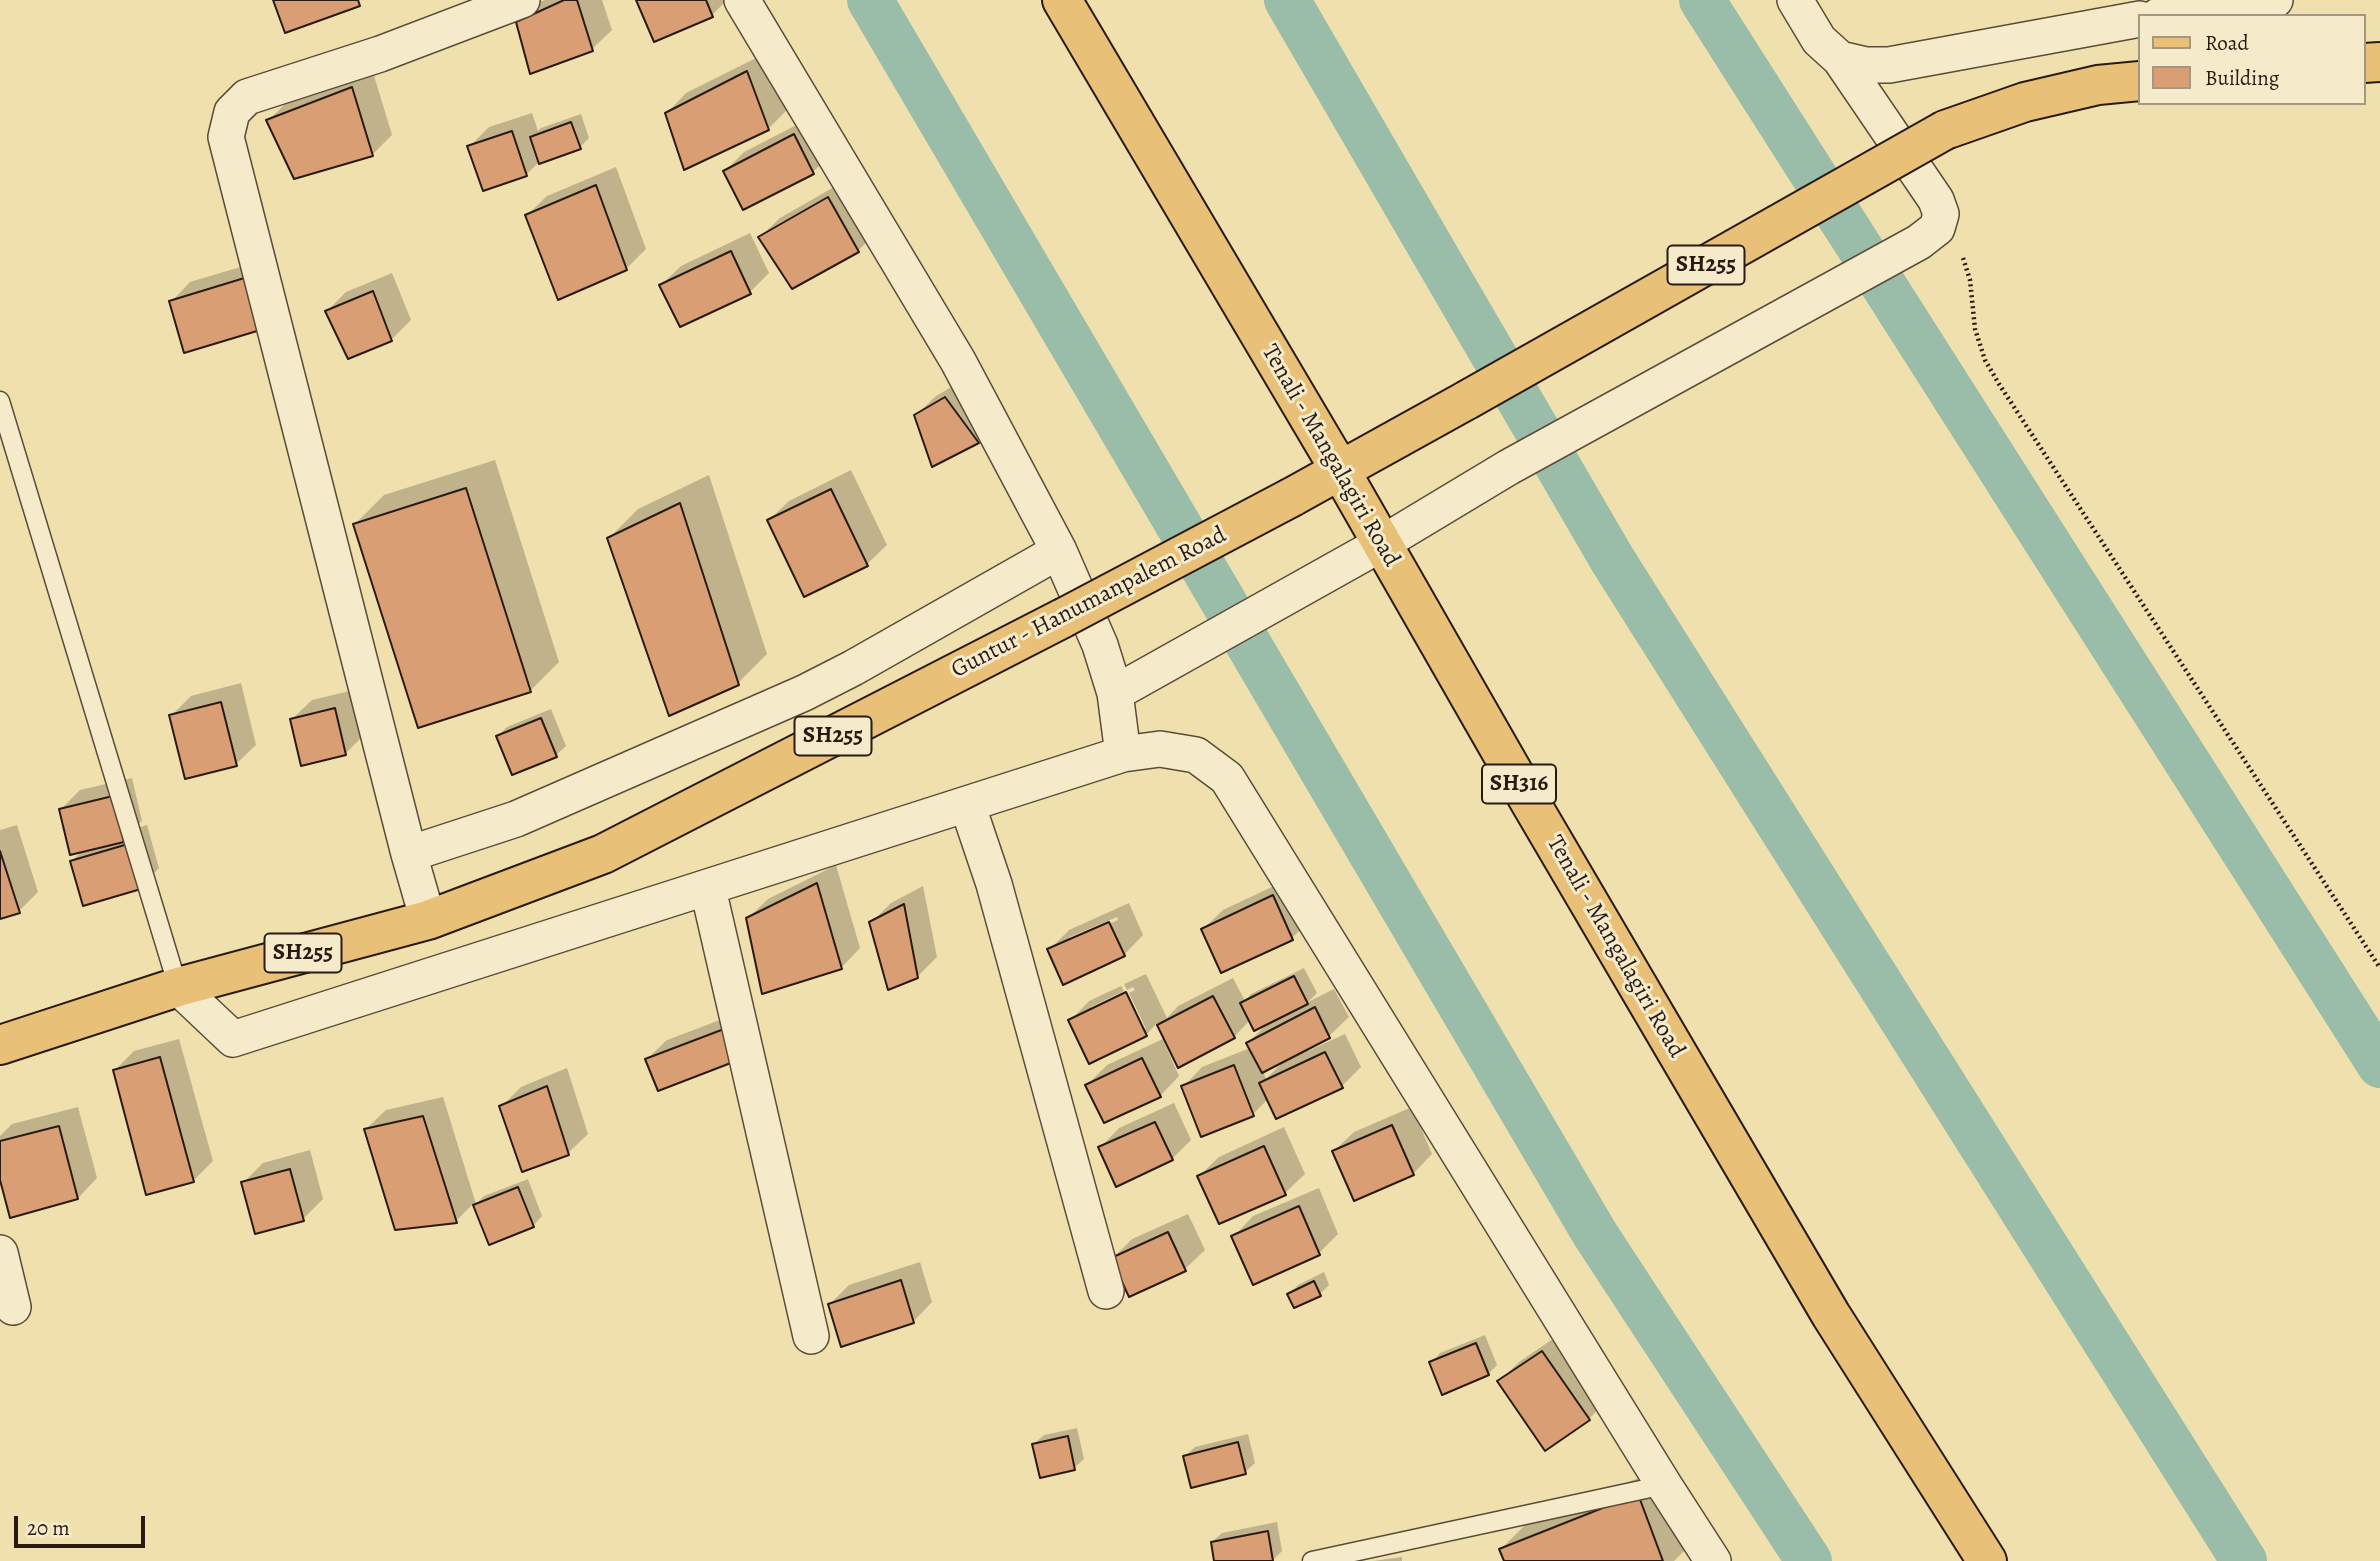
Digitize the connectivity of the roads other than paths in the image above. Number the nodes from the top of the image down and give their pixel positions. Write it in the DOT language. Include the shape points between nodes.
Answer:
graph roads {
  1 [pos="522,0"];
  2 [pos="742,0"];
  3 [pos="1062,0"];
  4 [pos="1795,0"];
  5 [pos="2275,0"];
  6 [pos="2172,14"];
  7 [pos="2138,19"];
  8 [pos="1840,59"];
  9 [pos="2138,81"];
  10 [pos="0,401"];
  11 [pos="1340,470"];
  12 [pos="1381,544"];
  13 [pos="1059,551"];
  14 [pos="1115,693"];
  15 [pos="1123,754"];
  16 [pos="967,804"];
  17 [pos="409,854"];
  18 [pos="708,888"];
  19 [pos="428,920"];
  20 [pos="178,986"];
  21 [pos="0,1045"];
  22 [pos="0,1253"];
  23 [pos="1105,1291"];
  24 [pos="13,1307"];
  25 [pos="811,1336"];
  26 [pos="1664,1485"];
  27 [pos="1312,1561"];
  28 [pos="1713,1561"];
  29 [pos="1987,1561"];
  1 -- 17 [label="street" via="380,54 247,97 232,112 226,138"];
  2 -- 13 [label="street" via="958,361"];
  3 -- 11 [label="main road, Tenali - Mangalagiri Road / SH316"];
  4 -- 8 [label="street" via="1819,40"];
  5 -- 6 [label="street"];
  7 -- 8 [label="street" via="1889,65"];
  8 -- 12 [label="street" via="1936,200 1941,214 1928,235 1509,467"];
  9 -- 11 [label="main road, Guntur - Hanumanpalem Road / SH255, bridge" via="2025,102 1945,130"];
  10 -- 20 [label="lane"];
  11 -- 12 [label="main road, Tenali - Mangalagiri Road / SH316"];
  11 -- 19 [label="main road, Guntur - Hanumanpalem Road / SH255, bridge" via="603,854"];
  12 -- 14 [label="street"];
  12 -- 29 [label="main road, Tenali - Mangalagiri Road / SH316" via="1831,1315"];
  13 -- 14 [label="street" via="1100,645"];
  13 -- 17 [label="street" via="804,693 516,819"];
  14 -- 15 [label="street"];
  15 -- 16 [label="street"];
  15 -- 26 [label="street" via="1160,749 1196,755 1227,778"];
  16 -- 18 [label="street"];
  16 -- 23 [label="street" via="994,884"];
  17 -- 19 [label="street"];
  18 -- 20 [label="street" via="233,1039"];
  18 -- 25 [label="street"];
  19 -- 20 [label="main road, Guntur - Hanumanpalem Road / SH255"];
  20 -- 21 [label="main road, Guntur - Hanumanpalem Road / SH255"];
  22 -- 24 [label="street"];
  26 -- 27 [label="lane"];
  26 -- 28 [label="street"];
}
